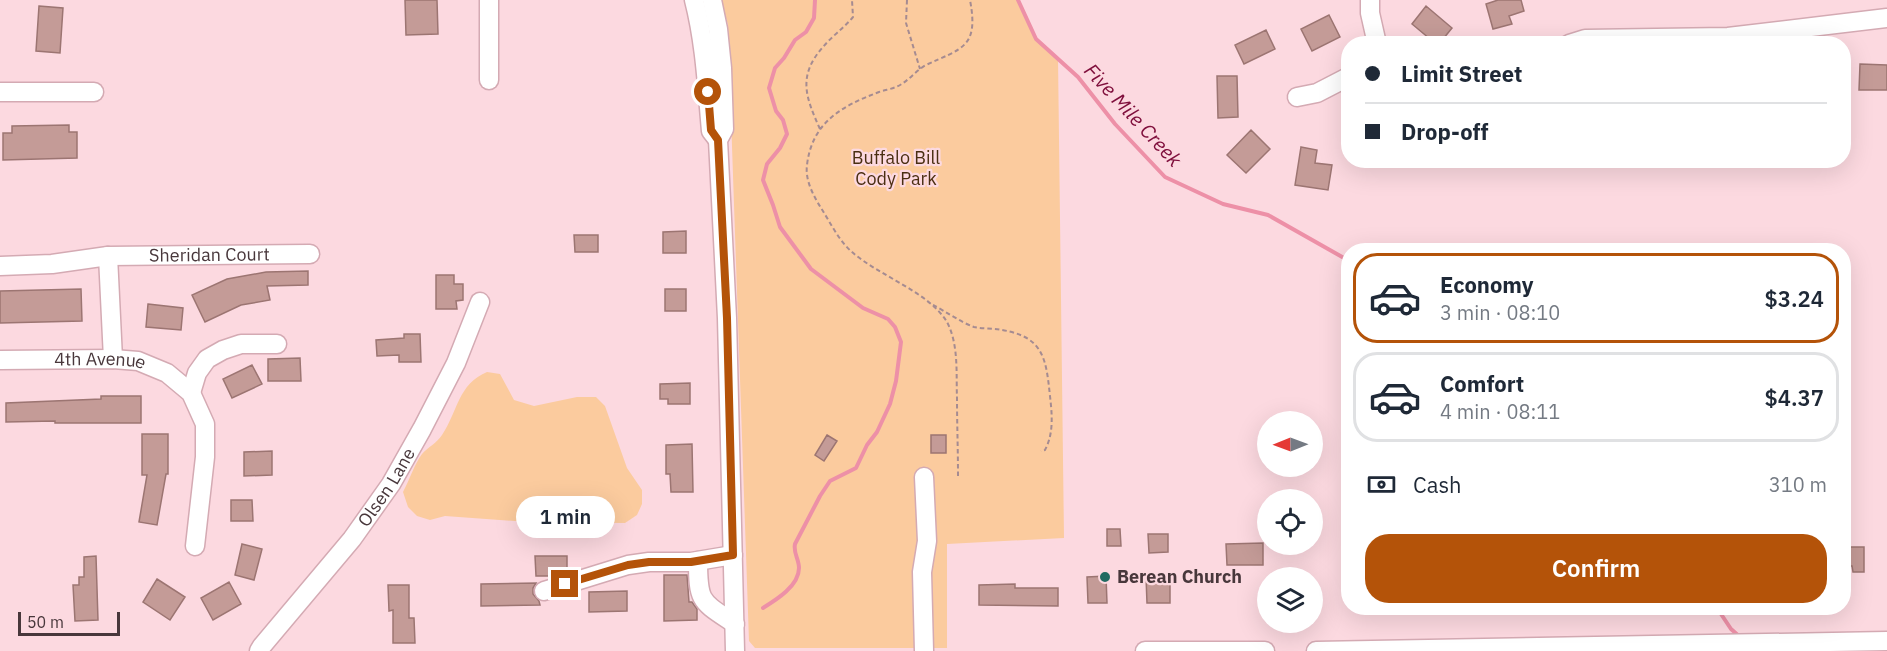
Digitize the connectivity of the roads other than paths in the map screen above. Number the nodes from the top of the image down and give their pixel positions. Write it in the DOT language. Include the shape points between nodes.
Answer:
graph roads {
  1 [pos="489,0"];
  2 [pos="694,0"];
  3 [pos="712,0"];
  4 [pos="1370,0"];
  5 [pos="1887,18"];
  6 [pos="1375,36"];
  7 [pos="1736,36"];
  8 [pos="489,80"];
  9 [pos="1341,81"];
  10 [pos="0,92"];
  11 [pos="94,92"];
  12 [pos="1297,97"];
  13 [pos="718,140"];
  14 [pos="310,254"];
  15 [pos="108,256"];
  16 [pos="0,266"];
  17 [pos="480,302"];
  18 [pos="277,344"];
  19 [pos="112,359"];
  20 [pos="0,360"];
  21 [pos="191,393"];
  22 [pos="924,477"];
  23 [pos="195,546"];
  24 [pos="733,555"];
  25 [pos="698,561"];
  26 [pos="544,591"];
  27 [pos="735,624"];
  28 [pos="1887,641"];
  29 [pos="1580,648"];
  30 [pos="259,651"];
  31 [pos="735,651"];
  32 [pos="924,651"];
  33 [pos="1145,651"];
  34 [pos="1170,651"];
  35 [pos="1265,651"];
  36 [pos="1316,651"];
  1 -- 8 [label="street"];
  2 -- 13 [label="street" via="705,54 711,130"];
  3 -- 13 [label="street" via="722,68 724,129"];
  4 -- 6 [label="street"];
  5 -- 7 [label="street"];
  9 -- 12 [label="street" via="1317,93"];
  10 -- 11 [label="street"];
  13 -- 24 [label="street"];
  14 -- 15 [label="street, Sheridan Court"];
  15 -- 16 [label="street, Sheridan Court"];
  15 -- 19 [label="street"];
  17 -- 30 [label="street, Olsen Lane" via="456,363 391,484 352,539"];
  18 -- 21 [label="street" via="241,344 207,359 197,373"];
  19 -- 20 [label="street, 4th Avenue"];
  19 -- 21 [label="street, 4th Avenue" via="138,361 167,373"];
  21 -- 23 [label="street" via="205,424"];
  22 -- 32 [label="street"];
  24 -- 25 [label="street"];
  24 -- 27 [label="street"];
  25 -- 26 [label="street" via="628,565"];
  25 -- 27 [label="street" via="702,599"];
  27 -- 31 [label="street"];
  28 -- 29 [label="street"];
  29 -- 36 [label="street"];
  33 -- 34 [label="street"];
  34 -- 35 [label="street"];
}
